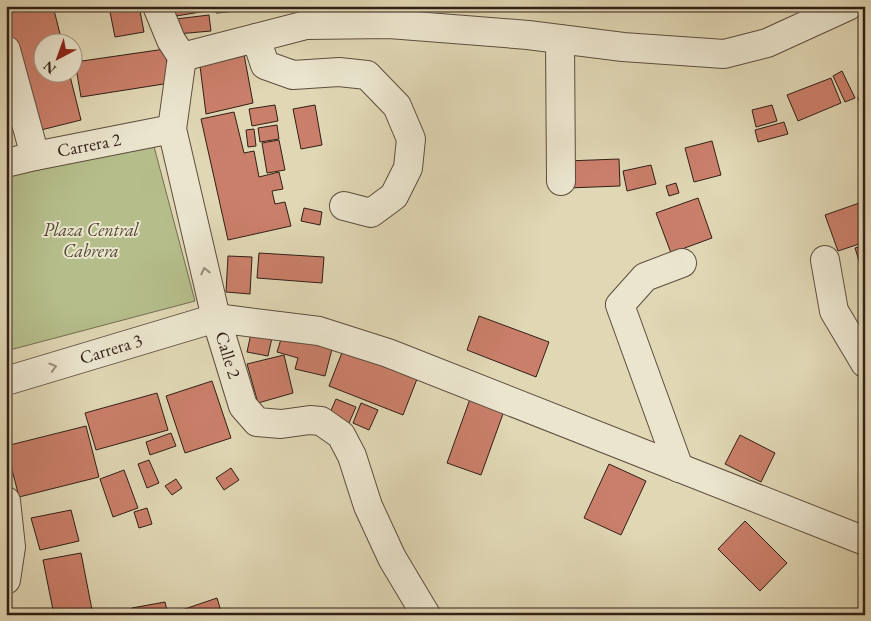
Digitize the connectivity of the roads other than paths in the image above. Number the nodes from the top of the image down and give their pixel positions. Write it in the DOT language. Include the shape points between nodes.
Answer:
graph roads {
  1 [pos="157,6"];
  2 [pos="848,6"];
  3 [pos="305,16"];
  4 [pos="256,38"];
  5 [pos="560,39"];
  6 [pos="6,50"];
  7 [pos="182,57"];
  8 [pos="172,130"];
  9 [pos="35,156"];
  10 [pos="6,162"];
  11 [pos="561,181"];
  12 [pos="344,206"];
  13 [pos="825,260"];
  14 [pos="682,263"];
  15 [pos="216,318"];
  16 [pos="865,363"];
  17 [pos="6,380"];
  18 [pos="679,468"];
  19 [pos="6,501"];
  20 [pos="865,541"];
  21 [pos="6,580"];
  22 [pos="426,615"];
  1 -- 7 [label="street"];
  2 -- 5 [label="street" via="767,43 724,54"];
  3 -- 4 [label="street"];
  3 -- 5 [label="street"];
  4 -- 7 [label="street"];
  4 -- 12 [label="street" via="265,65 293,75 340,72 367,75 397,106 410,139 408,168 394,196 371,213"];
  5 -- 11 [label="street"];
  6 -- 9 [label="street"];
  7 -- 8 [label="street, Calle 2"];
  8 -- 9 [label="street, Carrera 2"];
  15 -- 8 [label="street, Calle 2, one-way"];
  9 -- 10 [label="street, Carrera 2"];
  13 -- 16 [label="street" via="834,311"];
  14 -- 18 [label="street" via="645,277 620,305"];
  17 -- 15 [label="street, Carrera 3, one-way"];
  15 -- 18 [label="street" via="319,331 388,353"];
  15 -- 22 [label="street, Calle 2" via="243,406 257,422 321,421 341,435 392,558"];
  18 -- 20 [label="street"];
  19 -- 21 [label="street" via="10,547"];
}
